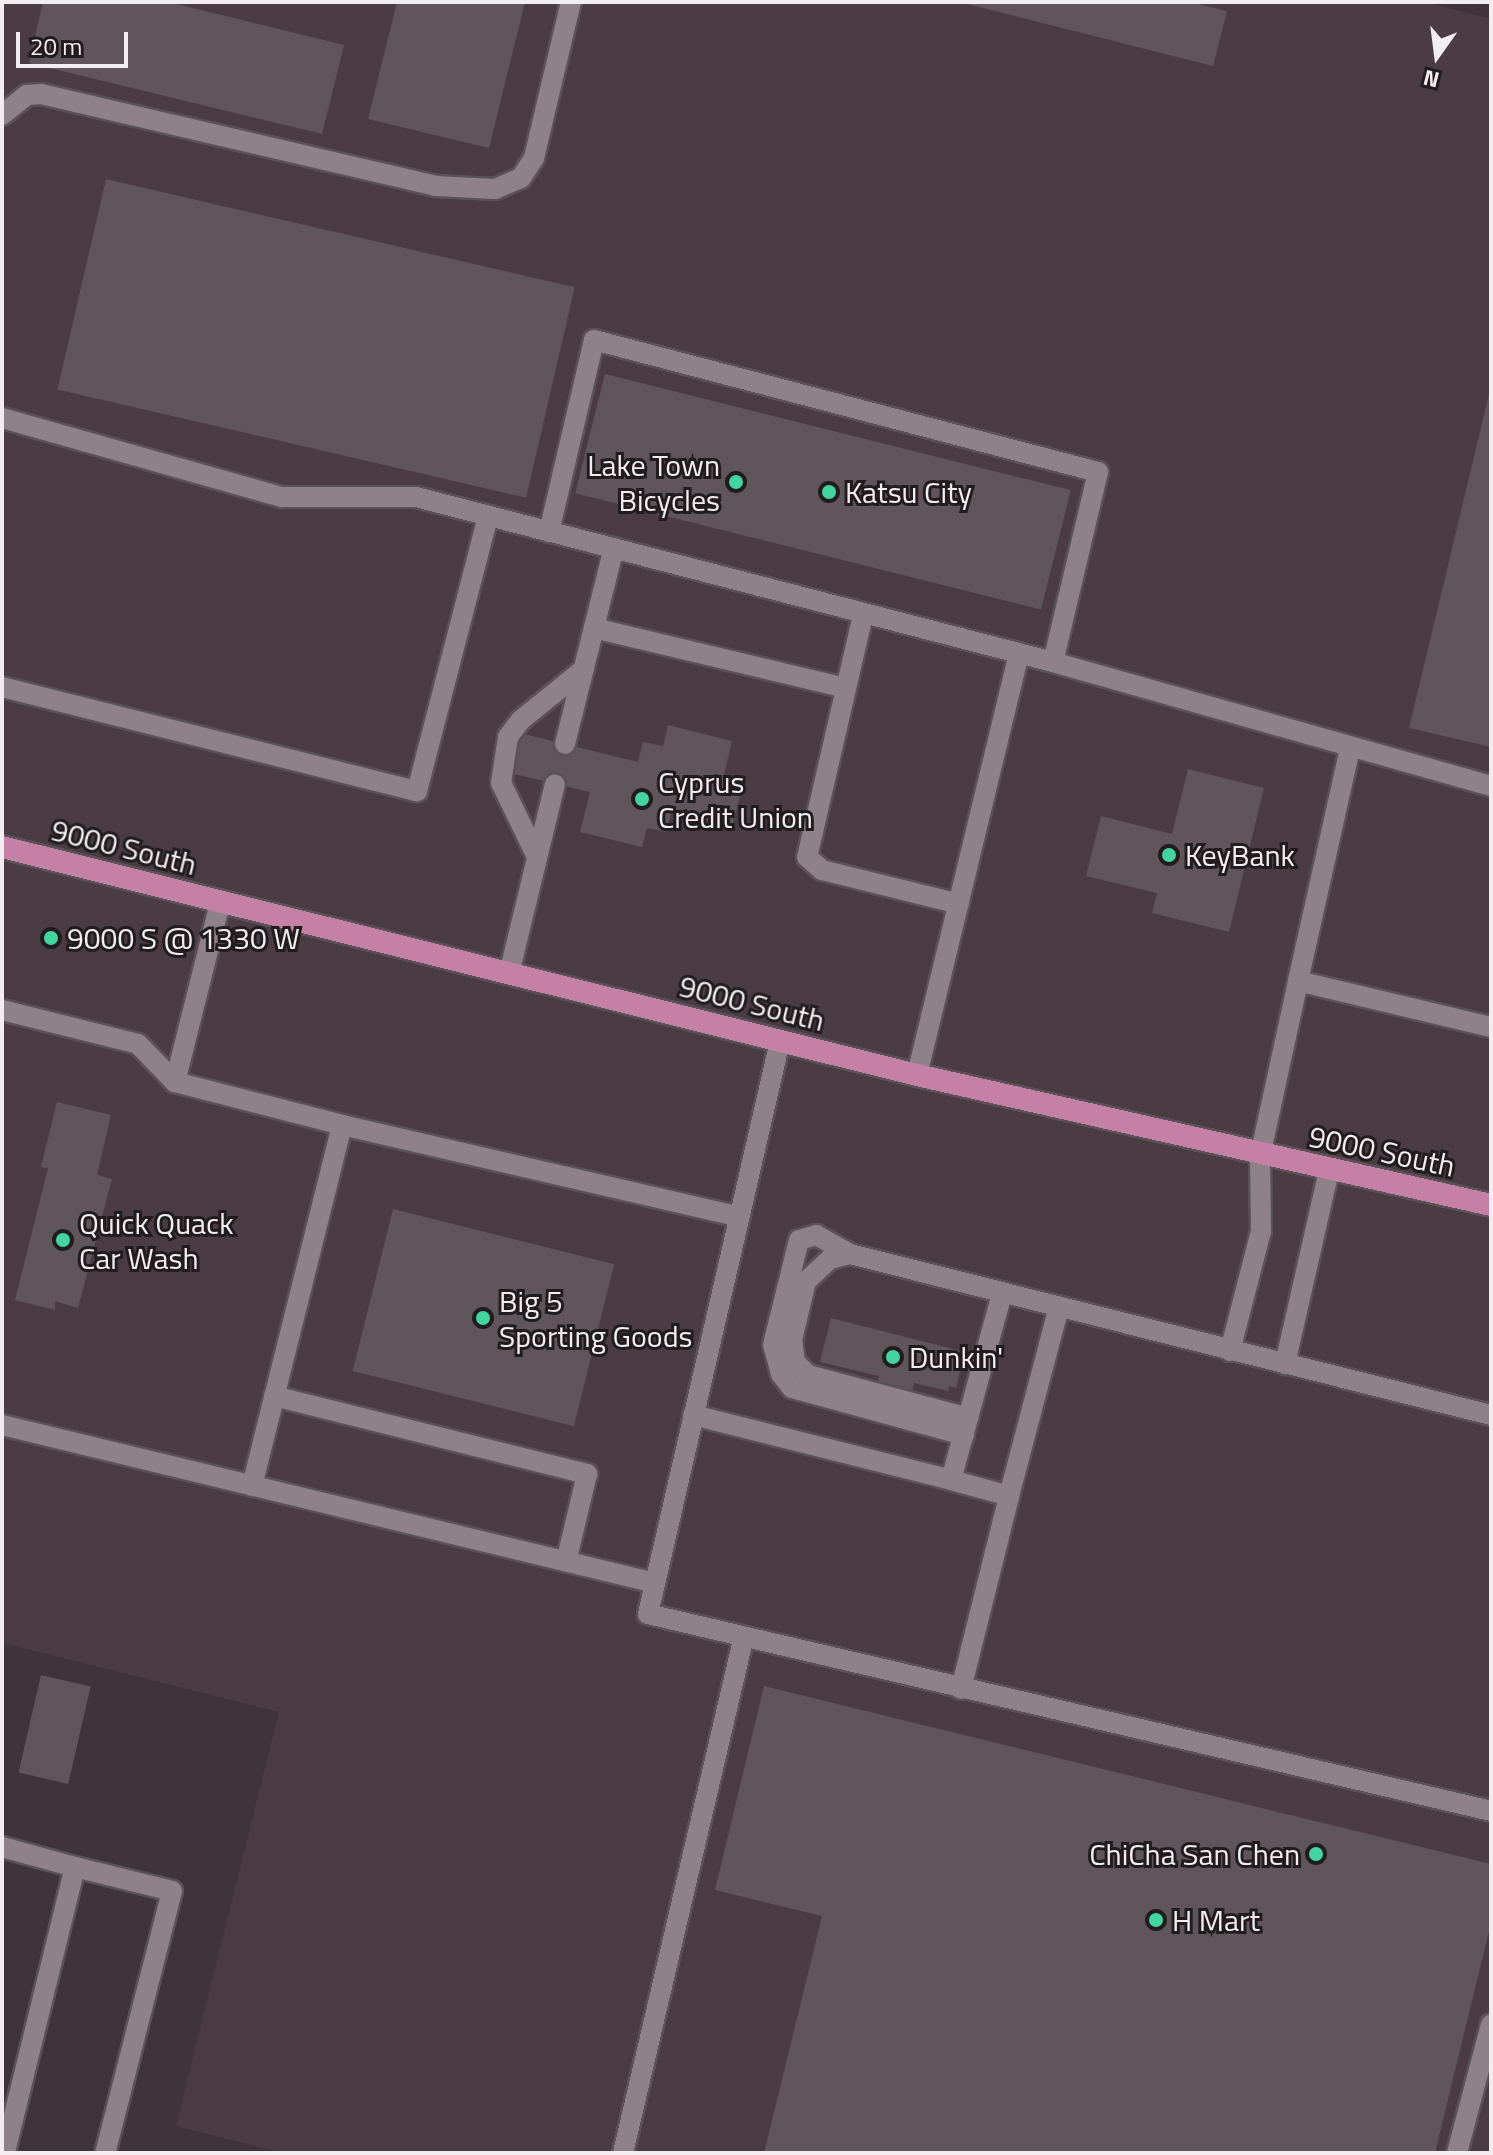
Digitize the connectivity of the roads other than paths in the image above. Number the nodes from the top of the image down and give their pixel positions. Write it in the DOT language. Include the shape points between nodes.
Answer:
graph roads {
  1 [pos="571,2"];
  2 [pos="2,115"];
  3 [pos="2,418"];
  4 [pos="488,517"];
  5 [pos="549,532"];
  6 [pos="614,548"];
  7 [pos="863,615"];
  8 [pos="594,628"];
  9 [pos="1019,654"];
  10 [pos="1053,662"];
  11 [pos="584,669"];
  12 [pos="2,687"];
  13 [pos="845,688"];
  14 [pos="565,744"];
  15 [pos="1350,749"];
  16 [pos="555,784"];
  17 [pos="1491,786"];
  18 [pos="2,847"];
  19 [pos="537,857"];
  20 [pos="220,903"];
  21 [pos="959,904"];
  22 [pos="509,974"];
  23 [pos="1298,981"];
  24 [pos="2,1010"];
  25 [pos="1491,1027"];
  26 [pos="780,1041"];
  27 [pos="917,1075"];
  28 [pos="175,1082"];
  29 [pos="342,1125"];
  30 [pos="1260,1156"];
  31 [pos="1329,1170"];
  32 [pos="1491,1205"];
  33 [pos="739,1217"];
  34 [pos="850,1254"];
  35 [pos="1002,1293"];
  36 [pos="1059,1307"];
  37 [pos="1230,1351"];
  38 [pos="1285,1364"];
  39 [pos="274,1396"];
  40 [pos="693,1415"];
  41 [pos="1491,1415"];
  42 [pos="2,1425"];
  43 [pos="966,1426"];
  44 [pos="951,1480"];
  45 [pos="252,1486"];
  46 [pos="1009,1496"];
  47 [pos="566,1562"];
  48 [pos="655,1583"];
  49 [pos="743,1640"];
  50 [pos="961,1689"];
  51 [pos="1491,1811"];
  52 [pos="2,1847"];
  53 [pos="75,1867"];
  54 [pos="1491,2024"];
  55 [pos="5,2153"];
  56 [pos="105,2153"];
  57 [pos="623,2153"];
  58 [pos="1457,2153"];
  1 -- 2 [label="lane" via="534,158 521,178 495,189 435,186 41,94 27,95"];
  3 -- 4 [label="lane" via="282,497 416,497"];
  4 -- 5 [label="lane"];
  4 -- 12 [label="lane" via="417,791"];
  5 -- 6 [label="lane"];
  5 -- 10 [label="lane" via="594,340 1098,472"];
  6 -- 7 [label="lane"];
  6 -- 8 [label="lane"];
  7 -- 9 [label="lane"];
  7 -- 13 [label="lane"];
  8 -- 11 [label="lane"];
  8 -- 13 [label="lane"];
  9 -- 10 [label="lane"];
  9 -- 21 [label="lane"];
  10 -- 15 [label="lane"];
  11 -- 14 [label="lane"];
  11 -- 19 [label="lane" via="521,720 508,737 501,783"];
  13 -- 21 [label="lane" via="807,857 822,870"];
  15 -- 17 [label="lane"];
  15 -- 23 [label="lane"];
  16 -- 19 [label="lane"];
  18 -- 20 [label="main road, 9000 South"];
  19 -- 22 [label="lane"];
  20 -- 22 [label="main road, 9000 South"];
  20 -- 28 [label="lane"];
  21 -- 27 [label="lane"];
  22 -- 26 [label="main road, 9000 South"];
  23 -- 25 [label="lane"];
  23 -- 30 [label="lane"];
  24 -- 28 [label="lane" via="138,1044"];
  26 -- 27 [label="main road, 9000 South"];
  26 -- 33 [label="lane"];
  27 -- 30 [label="main road, 9000 South"];
  28 -- 29 [label="lane"];
  29 -- 33 [label="lane"];
  29 -- 39 [label="lane"];
  30 -- 31 [label="main road, 9000 South"];
  30 -- 37 [label="lane" via="1261,1231"];
  31 -- 32 [label="main road, 9000 South"];
  31 -- 38 [label="lane"];
  33 -- 40 [label="lane"];
  34 -- 35 [label="lane"];
  34 -- 43 [label="lane" via="830,1259 806,1281 792,1340 795,1362 808,1375"];
  34 -- 43 [label="lane" via="816,1235 799,1240 773,1345 781,1374 792,1388"];
  35 -- 36 [label="lane"];
  35 -- 43 [label="lane"];
  36 -- 37 [label="lane"];
  36 -- 46 [label="lane"];
  37 -- 38 [label="lane"];
  38 -- 41 [label="lane"];
  39 -- 45 [label="lane"];
  39 -- 47 [label="lane" via="587,1474"];
  40 -- 44 [label="lane"];
  40 -- 48 [label="lane"];
  42 -- 45 [label="lane"];
  43 -- 44 [label="lane"];
  44 -- 46 [label="lane"];
  45 -- 47 [label="lane"];
  46 -- 50 [label="lane"];
  47 -- 48 [label="lane"];
  48 -- 49 [label="lane" via="648,1614"];
  49 -- 50 [label="lane"];
  49 -- 57 [label="lane"];
  50 -- 51 [label="lane"];
  52 -- 53 [label="lane"];
  53 -- 55 [label="lane"];
  53 -- 56 [label="lane" via="172,1891"];
  54 -- 58 [label="lane"];
}
